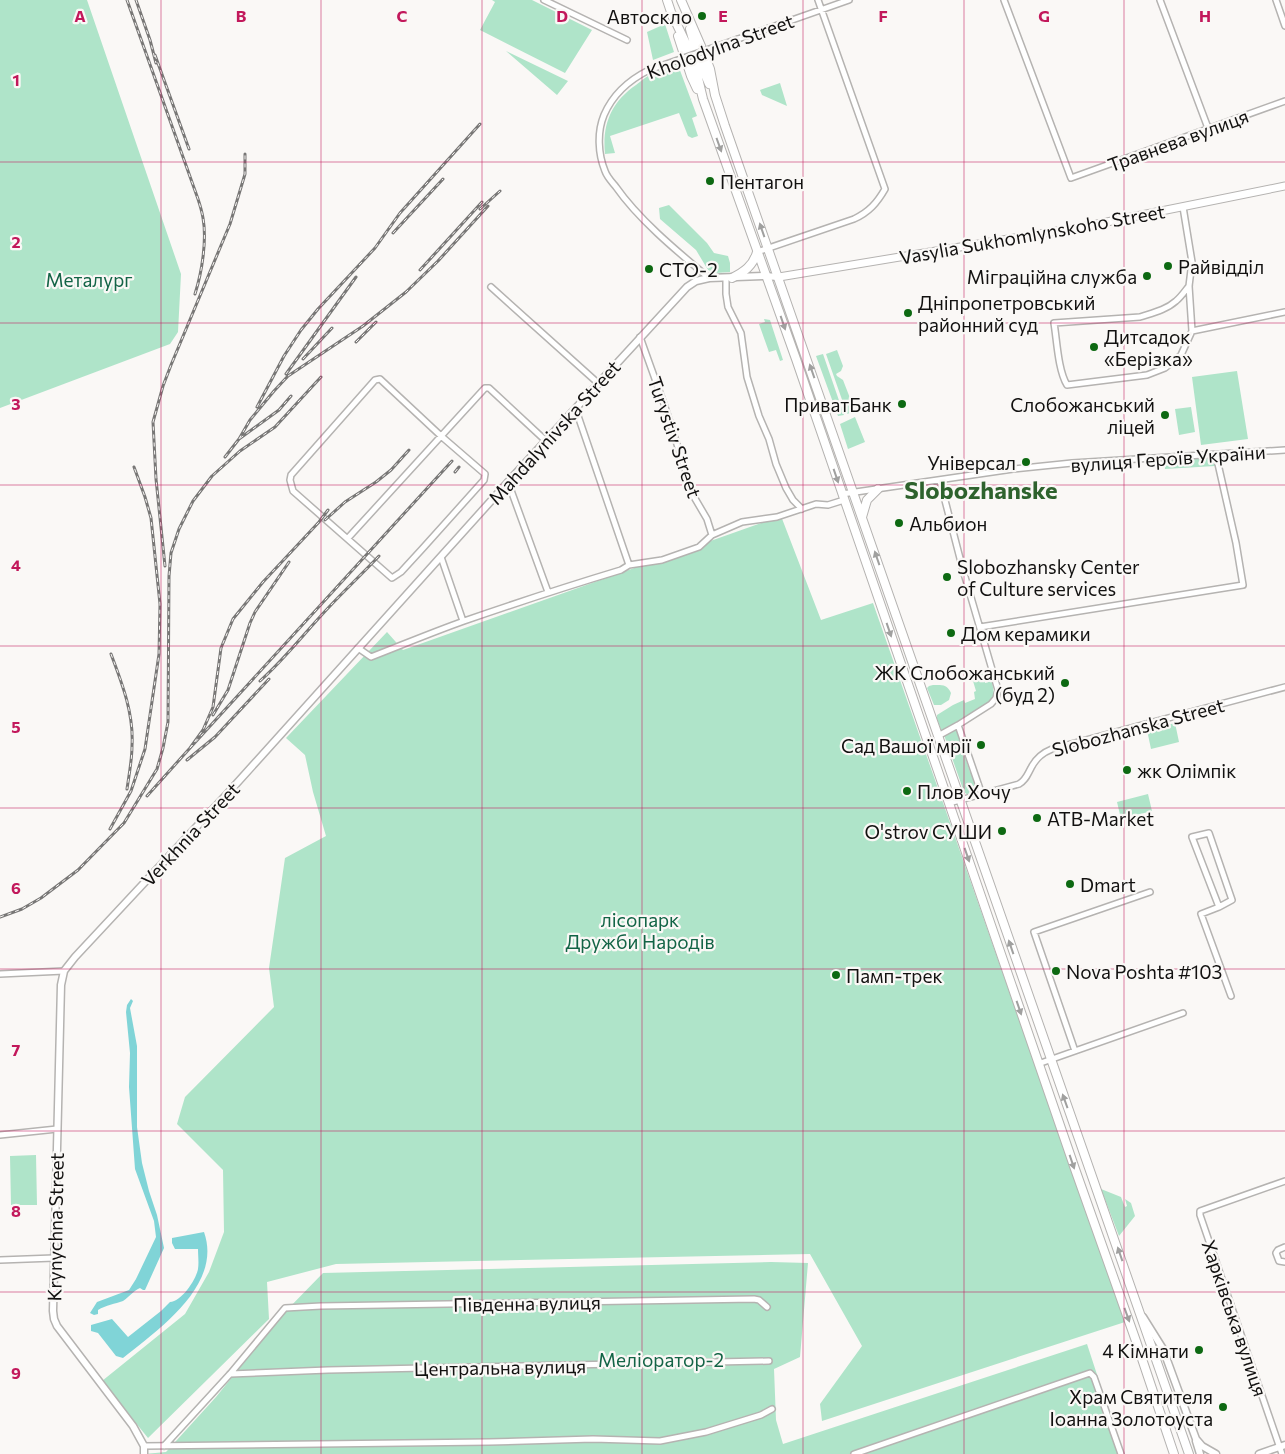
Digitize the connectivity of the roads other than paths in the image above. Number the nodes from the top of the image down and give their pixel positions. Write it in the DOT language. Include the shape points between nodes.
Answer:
graph roads {
  1 [pos="544,0"];
  2 [pos="667,0"];
  3 [pos="681,0"];
  4 [pos="818,0"];
  5 [pos="849,0"];
  6 [pos="1004,0"];
  7 [pos="1160,0"];
  8 [pos="1276,0"];
  9 [pos="821,10"];
  10 [pos="1285,26"];
  11 [pos="628,40"];
  12 [pos="1285,100"];
  13 [pos="1208,128"];
  14 [pos="1285,186"];
  15 [pos="1183,207"];
  16 [pos="768,248"];
  17 [pos="757,252"];
  18 [pos="767,277"];
  19 [pos="779,277"];
  20 [pos="709,278"];
  21 [pos="729,278"];
  22 [pos="1189,286"];
  23 [pos="491,287"];
  24 [pos="1181,295"];
  25 [pos="1190,298"];
  26 [pos="1285,312"];
  27 [pos="1192,331"];
  28 [pos="640,337"];
  29 [pos="599,384"];
  30 [pos="576,410"];
  31 [pos="441,436"];
  32 [pos="546,441"];
  33 [pos="1285,450"];
  34 [pos="1216,455"];
  35 [pos="940,480"];
  36 [pos="508,482"];
  37 [pos="878,489"];
  38 [pos="854,493"];
  39 [pos="843,497"];
  40 [pos="802,509"];
  41 [pos="862,516"];
  42 [pos="712,535"];
  43 [pos="348,538"];
  44 [pos="441,557"];
  45 [pos="630,565"];
  46 [pos="548,592"];
  47 [pos="464,621"];
  48 [pos="980,628"];
  49 [pos="358,648"];
  50 [pos="1285,687"];
  51 [pos="958,725"];
  52 [pos="938,736"];
  53 [pos="982,794"];
  54 [pos="960,800"];
  55 [pos="949,803"];
  56 [pos="1150,892"];
  57 [pos="1219,907"];
  58 [pos="64,971"];
  59 [pos="0,974"];
  60 [pos="1230,996"];
  61 [pos="1183,1013"];
  62 [pos="1075,1050"];
  63 [pos="1050,1059"];
  64 [pos="1038,1064"];
  65 [pos="57,1129"];
  66 [pos="0,1135"];
  67 [pos="1285,1181"];
  68 [pos="1285,1247"];
  69 [pos="54,1258"];
  70 [pos="0,1260"];
  71 [pos="1285,1262"];
  72 [pos="766,1306"];
  73 [pos="1140,1313"];
  74 [pos="769,1361"];
  75 [pos="230,1374"];
  76 [pos="772,1409"];
  77 [pos="1196,1439"];
  78 [pos="144,1446"];
  79 [pos="164,1446"];
  80 [pos="1282,1446"];
  81 [pos="144,1454"];
  82 [pos="854,1454"];
  83 [pos="1121,1454"];
  84 [pos="1174,1454"];
  85 [pos="1189,1454"];
  86 [pos="1200,1454"];
  87 [pos="1216,1454"];
  88 [pos="1259,1454"];
  89 [pos="1282,1454"];
  1 -- 11 [label="street"];
  2 -- 17 [label="main road, one-way" via="689,50"];
  16 -- 3 [label="main road, one-way" via="715,94 703,72"];
  4 -- 9 [label="street"];
  5 -- 9 [label="street, Kholodylna Street"];
  6 -- 13 [label="street, Травнева вулиця" via="1070,178"];
  7 -- 13 [label="street"];
  8 -- 10 [label="street"];
  9 -- 16 [label="street" via="885,188 873,207 864,214"];
  9 -- 20 [label="street, Kholodylna Street, bridge" via="649,70 628,82 609,104 601,122 599,140 605,173 622,197"];
  12 -- 13 [label="street, Травнева вулиця"];
  14 -- 15 [label="main road, Vasylia Sukhomlynskoho Street"];
  15 -- 19 [label="main road, Vasylia Sukhomlynskoho Street"];
  15 -- 22 [label="street" via="1192,262"];
  16 -- 17 [label="street"];
  16 -- 19 [label="main road"];
  17 -- 18 [label="main road"];
  17 -- 21 [label="main road" via="747,269"];
  18 -- 19 [label="street, Mahdalynivska Street"];
  18 -- 21 [label="street, Mahdalynivska Street"];
  18 -- 39 [label="main road, one-way"];
  38 -- 19 [label="main road, one-way"];
  20 -- 21 [label="street, Mahdalynivska Street"];
  20 -- 28 [label="street, Mahdalynivska Street" via="687,287"];
  21 -- 40 [label="street" via="728,307 741,333 747,377 756,410 786,488"];
  22 -- 24 [label="street"];
  22 -- 25 [label="street"];
  23 -- 29 [label="street"];
  24 -- 25 [label="street"];
  24 -- 27 [label="street" via="1161,310 1140,317 1054,323 1064,381 1071,386 1147,375 1165,368 1181,355"];
  25 -- 27 [label="street"];
  26 -- 27 [label="street"];
  28 -- 29 [label="street, Mahdalynivska Street"];
  28 -- 42 [label="street, Turystiv Street" via="690,490 708,519"];
  29 -- 30 [label="street, Mahdalynivska Street"];
  30 -- 32 [label="street, Mahdalynivska Street"];
  30 -- 45 [label="street"];
  31 -- 32 [label="street" via="487,387"];
  31 -- 43 [label="street"];
  31 -- 43 [label="street" via="485,474 485,478 423,548 392,578"];
  31 -- 43 [label="street" via="384,382 375,380 290,480 293,491"];
  32 -- 36 [label="street, Mahdalynivska Street"];
  33 -- 34 [label="street, вулиця Героїв України"];
  34 -- 35 [label="street, вулиця Героїв України" via="1072,463"];
  34 -- 48 [label="street" via="1243,585"];
  35 -- 37 [label="street, вулиця Героїв України"];
  35 -- 48 [label="street"];
  36 -- 44 [label="street, Mahdalynivska Street"];
  36 -- 46 [label="street"];
  37 -- 38 [label="street, вулиця Героїв України"];
  37 -- 41 [label="main road" via="867,500"];
  38 -- 39 [label="street, вулиця Героїв України"];
  38 -- 41 [label="main road"];
  39 -- 40 [label="street, вулиця Героїв України" via="828,505 816,504"];
  39 -- 55 [label="main road, one-way"];
  40 -- 42 [label="street, вулиця Героїв України" via="777,517 742,522"];
  52 -- 41 [label="main road, one-way"];
  42 -- 45 [label="street, вулиця Героїв України" via="699,547 662,560"];
  44 -- 47 [label="street"];
  44 -- 49 [label="street, Mahdalynivska Street"];
  45 -- 46 [label="street, вулиця Героїв України"];
  46 -- 47 [label="street, вулиця Героїв України"];
  47 -- 49 [label="street, вулиця Героїв України" via="371,657"];
  48 -- 51 [label="street" via="998,690 990,704"];
  49 -- 58 [label="street, Verkhnia Street"];
  50 -- 53 [label="street, Slobozhanska Street" via="1043,752 1023,782"];
  51 -- 52 [label="street"];
  51 -- 53 [label="street"];
  52 -- 54 [label="main road"];
  53 -- 54 [label="street, Slobozhanska Street"];
  54 -- 55 [label="street, Slobozhanska Street"];
  63 -- 54 [label="main road, one-way"];
  55 -- 64 [label="main road, one-way"];
  56 -- 62 [label="street" via="1034,932"];
  57 -- 57 [label="street" via="1196,845 1192,837 1209,833 1232,900"];
  57 -- 60 [label="street" via="1201,914"];
  58 -- 59 [label="street"];
  58 -- 65 [label="street, Krynychna Street"];
  61 -- 62 [label="street"];
  62 -- 63 [label="street"];
  63 -- 64 [label="street"];
  73 -- 63 [label="main road, one-way"];
  64 -- 84 [label="main road, one-way"];
  65 -- 66 [label="street"];
  65 -- 69 [label="street, Krynychna Street"];
  67 -- 80 [label="street, Харківська вулиця" via="1200,1211"];
  68 -- 71 [label="street" via="1276,1253 1279,1261"];
  69 -- 70 [label="street"];
  69 -- 78 [label="street, Krynychna Street" via="53,1311 57,1326 133,1426"];
  72 -- 75 [label="street, Південна вулиця" via="754,1299 285,1308"];
  73 -- 77 [label="street" via="1163,1349"];
  73 -- 85 [label="main road"];
  74 -- 75 [label="street, Центральна вулиця"];
  75 -- 79 [label="street"];
  76 -- 79 [label="street" via="706,1432 660,1441 593,1439"];
  77 -- 86 [label="street"];
  77 -- 87 [label="street"];
  78 -- 79 [label="street"];
  78 -- 81 [label="street, Krynychna Street"];
  80 -- 88 [label="street"];
  80 -- 89 [label="street, Харківська вулиця"];
  82 -- 83 [label="street" via="1090,1373"];
}
